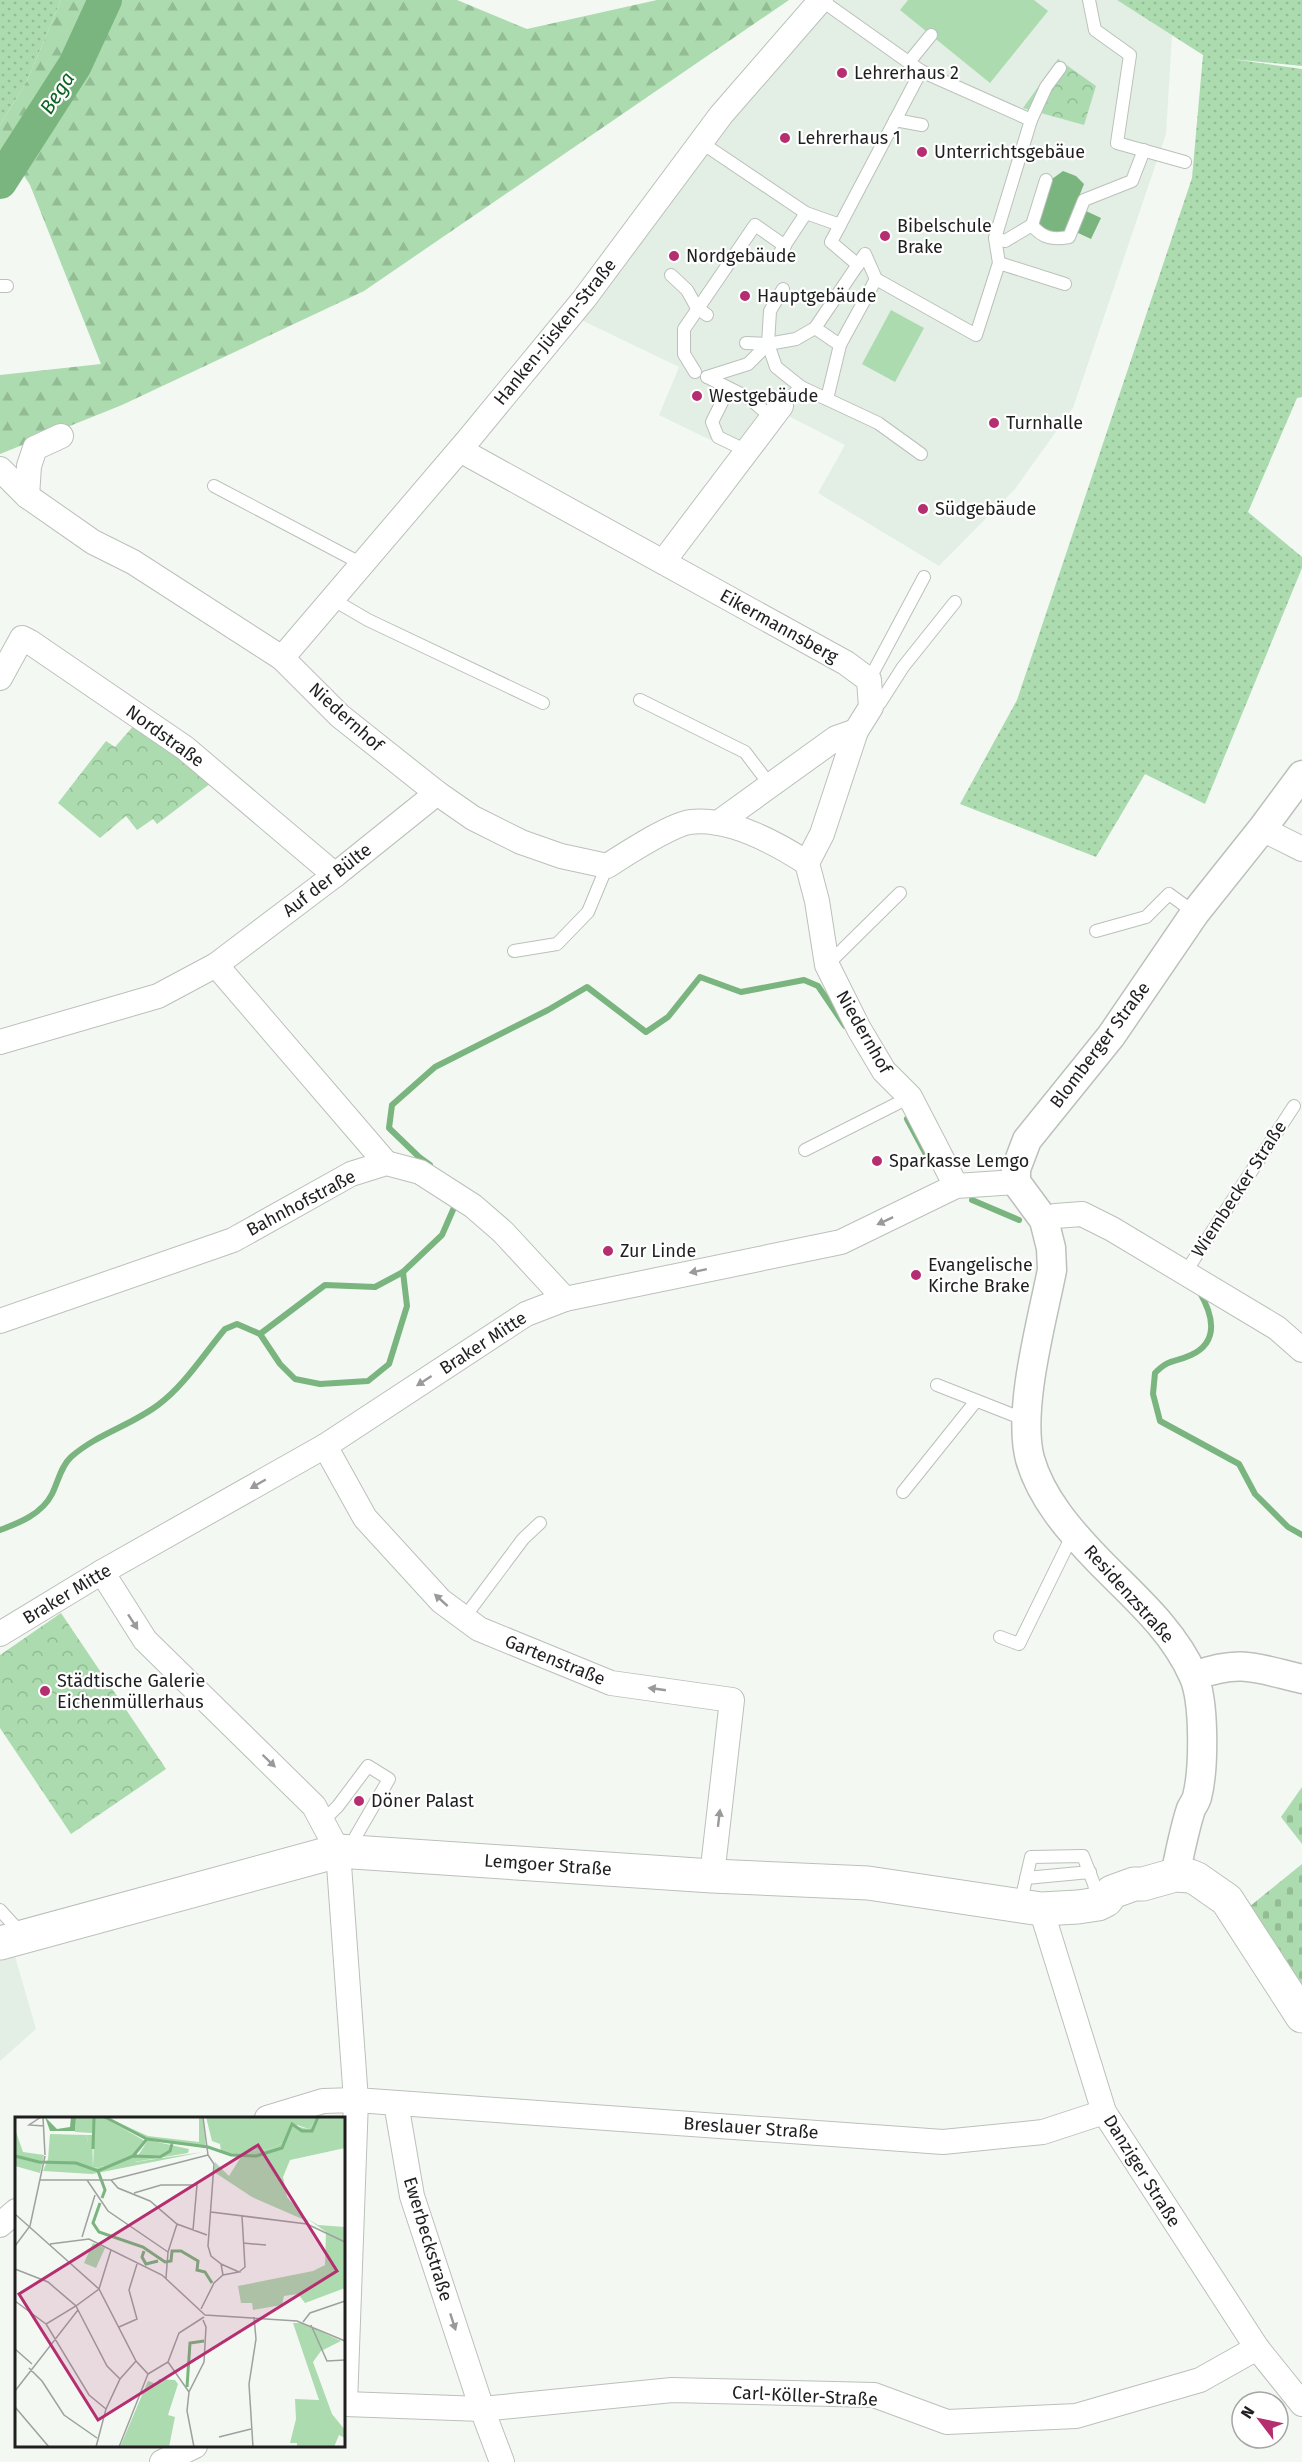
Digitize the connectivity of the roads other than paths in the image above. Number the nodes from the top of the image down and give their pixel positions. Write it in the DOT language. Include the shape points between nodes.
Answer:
graph roads {
  1 [pos="821,0"];
  2 [pos="1089,0"];
  3 [pos="931,35"];
  4 [pos="909,62"];
  5 [pos="1060,68"];
  6 [pos="921,70"];
  7 [pos="895,120"];
  8 [pos="1031,120"];
  9 [pos="922,125"];
  10 [pos="702,143"];
  11 [pos="1144,150"];
  12 [pos="1185,162"];
  13 [pos="1046,180"];
  14 [pos="806,213"];
  15 [pos="840,225"];
  16 [pos="1032,225"];
  17 [pos="995,238"];
  18 [pos="999,263"];
  19 [pos="858,265"];
  20 [pos="671,275"];
  21 [pos="876,279"];
  22 [pos="1065,284"];
  23 [pos="783,289"];
  24 [pos="702,311"];
  25 [pos="815,328"];
  26 [pos="746,344"];
  27 [pos="768,344"];
  28 [pos="840,345"];
  29 [pos="695,372"];
  30 [pos="801,387"];
  31 [pos="725,396"];
  32 [pos="827,399"];
  33 [pos="777,412"];
  34 [pos="61,436"];
  35 [pos="460,450"];
  36 [pos="747,451"];
  37 [pos="921,454"];
  38 [pos="0,469"];
  39 [pos="214,486"];
  40 [pos="27,496"];
  41 [pos="663,562"];
  42 [pos="362,564"];
  43 [pos="924,577"];
  44 [pos="332,599"];
  45 [pos="955,602"];
  46 [pos="282,658"];
  47 [pos="0,678"];
  48 [pos="869,680"];
  49 [pos="640,700"];
  50 [pos="543,703"];
  51 [pos="871,707"];
  52 [pos="855,731"];
  53 [pos="1302,775"];
  54 [pos="770,785"];
  55 [pos="437,793"];
  56 [pos="718,823"];
  57 [pos="1262,829"];
  58 [pos="1302,849"];
  59 [pos="807,863"];
  60 [pos="607,866"];
  61 [pos="335,875"];
  62 [pos="900,893"];
  63 [pos="1195,913"];
  64 [pos="1096,931"];
  65 [pos="514,951"];
  66 [pos="216,965"];
  67 [pos="827,965"];
  68 [pos="0,1042"];
  69 [pos="910,1097"];
  70 [pos="1294,1106"];
  71 [pos="805,1150"];
  72 [pos="386,1163"];
  73 [pos="1016,1182"];
  74 [pos="956,1186"];
  75 [pos="1044,1220"];
  76 [pos="1185,1273"];
  77 [pos="564,1299"];
  78 [pos="0,1321"];
  79 [pos="1302,1350"];
  80 [pos="937,1385"];
  81 [pos="976,1401"];
  82 [pos="1027,1420"];
  83 [pos="325,1446"];
  84 [pos="903,1492"];
  85 [pos="540,1523"];
  86 [pos="1074,1533"];
  87 [pos="102,1572"];
  88 [pos="464,1618"];
  89 [pos="0,1634"];
  90 [pos="1000,1636"];
  91 [pos="1194,1676"];
  92 [pos="1302,1679"];
  93 [pos="322,1821"];
  94 [pos="343,1851"];
  95 [pos="1090,1872"];
  96 [pos="712,1876"];
  97 [pos="1186,1877"];
  98 [pos="1029,1898"];
  99 [pos="1102,1902"];
  100 [pos="0,1910"];
  101 [pos="12,1940"];
  102 [pos="1302,2016"];
  103 [pos="356,2100"];
  104 [pos="396,2103"];
  105 [pos="1104,2112"];
  106 [pos="270,2117"];
  107 [pos="15,2212"];
  108 [pos="0,2225"];
  109 [pos="347,2242"];
  110 [pos="1257,2348"];
  111 [pos="345,2350"];
  112 [pos="345,2404"];
  113 [pos="1302,2404"];
  114 [pos="482,2409"];
  115 [pos="191,2447"];
  116 [pos="162,2462"];
  117 [pos="502,2462"];
  1 -- 4 [label="lane"];
  1 -- 10 [label="street, Hanken-Jüsken-Straße" via="721,115"];
  2 -- 11 [label="lane" via="1095,30 1130,55 1117,143"];
  3 -- 4 [label="lane"];
  4 -- 6 [label="lane"];
  5 -- 8 [label="lane"];
  6 -- 7 [label="lane"];
  6 -- 8 [label="lane"];
  7 -- 9 [label="lane"];
  7 -- 15 [label="lane"];
  8 -- 17 [label="lane"];
  10 -- 14 [label="lane"];
  10 -- 35 [label="street, Hanken-Jüsken-Straße" via="584,298"];
  11 -- 12 [label="lane"];
  11 -- 16 [label="lane" via="1132,181 1084,200 1069,237 1057,239 1039,234"];
  13 -- 16 [label="lane"];
  14 -- 15 [label="lane"];
  14 -- 24 [label="lane" via="782,250 755,225"];
  15 -- 19 [label="lane" via="826,240"];
  16 -- 17 [label="lane" via="1005,241"];
  17 -- 18 [label="lane"];
  18 -- 21 [label="lane" via="976,335"];
  18 -- 22 [label="lane"];
  19 -- 21 [label="lane" via="865,254"];
  19 -- 25 [label="lane"];
  20 -- 24 [label="lane"];
  21 -- 28 [label="lane"];
  23 -- 27 [label="lane" via="770,311"];
  24 -- 29 [label="lane" via="684,329 684,354"];
  25 -- 27 [label="lane" via="796,339"];
  25 -- 28 [label="lane"];
  26 -- 27 [label="lane"];
  27 -- 30 [label="lane" via="776,368"];
  27 -- 33 [label="lane" via="748,364 707,377"];
  28 -- 32 [label="lane"];
  30 -- 32 [label="lane"];
  30 -- 33 [label="lane"];
  31 -- 36 [label="lane" via="712,422 718,437"];
  32 -- 37 [label="lane" via="878,423"];
  33 -- 36 [label="street"];
  34 -- 40 [label="street" via="35,448"];
  35 -- 41 [label="street, Eikermannsberg"];
  35 -- 42 [label="street, Hanken-Jüsken-Straße"];
  36 -- 41 [label="street"];
  38 -- 40 [label="street, Niedernhof"];
  39 -- 42 [label="lane"];
  40 -- 46 [label="street, Niedernhof" via="93,542 133,562"];
  41 -- 48 [label="street, Eikermannsberg" via="846,663"];
  42 -- 44 [label="street, Hanken-Jüsken-Straße"];
  43 -- 48 [label="lane"];
  44 -- 46 [label="street, Hanken-Jüsken-Straße"];
  44 -- 50 [label="lane"];
  45 -- 51 [label="lane" via="880,703"];
  46 -- 55 [label="street, Niedernhof" via="340,716"];
  47 -- 61 [label="street, Nordstraße" via="22,638 30,642 185,748"];
  48 -- 51 [label="street"];
  49 -- 54 [label="lane" via="745,752"];
  51 -- 52 [label="street"];
  52 -- 54 [label="street" via="836,738"];
  52 -- 59 [label="street" via="822,834"];
  53 -- 57 [label="street, Blomberger Straße"];
  54 -- 56 [label="street"];
  55 -- 60 [label="street, Niedernhof" via="473,818 521,842"];
  55 -- 61 [label="street, Auf der Bülte"];
  56 -- 59 [label="street" via="777,844"];
  56 -- 60 [label="street" via="688,822"];
  57 -- 58 [label="street"];
  57 -- 63 [label="street, Blomberger Straße"];
  59 -- 67 [label="street, Niedernhof"];
  60 -- 65 [label="lane" via="588,912 557,944"];
  61 -- 66 [label="street, Auf der Bülte"];
  62 -- 67 [label="lane"];
  63 -- 64 [label="lane" via="1169,894 1146,917"];
  63 -- 73 [label="street, Blomberger Straße" via="1111,1036 1027,1140 1016,1169"];
  66 -- 68 [label="street, Auf der Bülte" via="158,996"];
  66 -- 72 [label="street"];
  67 -- 69 [label="street, Niedernhof" via="884,1071"];
  69 -- 71 [label="lane"];
  69 -- 74 [label="street, Niedernhof"];
  70 -- 76 [label="lane, Wiembecker Straße"];
  72 -- 77 [label="street" via="420,1172 473,1206 503,1232"];
  72 -- 78 [label="street, Bahnhofstraße" via="351,1174 233,1240"];
  73 -- 74 [label="street, Braker Mitte"];
  73 -- 75 [label="street, Residenzstraße"];
  74 -- 77 [label="street, Braker Mitte, one-way" via="841,1242"];
  75 -- 76 [label="street, Wiembecker Straße" via="1082,1214"];
  75 -- 82 [label="street, Residenzstraße" via="1052,1270"];
  76 -- 79 [label="street, Wiembecker Straße" via="1276,1328"];
  77 -- 83 [label="street, Braker Mitte, one-way" via="526,1314"];
  80 -- 81 [label="lane"];
  81 -- 82 [label="lane"];
  81 -- 84 [label="lane"];
  82 -- 86 [label="street, Residenzstraße" via="1030,1458 1042,1491"];
  83 -- 87 [label="street, Braker Mitte, one-way"];
  88 -- 83 [label="street, Gartenstraße, one-way" via="441,1601 365,1518"];
  85 -- 88 [label="lane"];
  86 -- 90 [label="lane, Residenzstraße" via="1019,1644"];
  86 -- 91 [label="street, Residenzstraße" via="1163,1626"];
  87 -- 89 [label="street, Braker Mitte"];
  87 -- 93 [label="street, one-way" via="145,1640 314,1806"];
  96 -- 88 [label="street, Gartenstraße, one-way" via="732,1700 611,1683 479,1629"];
  91 -- 92 [label="street" via="1217,1667 1237,1665"];
  91 -- 97 [label="street, Residenzstraße" via="1201,1740 1197,1797 1203,1811"];
  93 -- 94 [label="street"];
  93 -- 94 [label="lane" via="368,1766 389,1779"];
  94 -- 96 [label="main road, Lemgoer Straße"];
  94 -- 101 [label="main road, Lemgoer Straße"];
  94 -- 103 [label="street"];
  95 -- 98 [label="lane"];
  95 -- 98 [label="lane" via="1083,1856 1031,1857"];
  95 -- 99 [label="lane"];
  96 -- 98 [label="main road, Lemgoer Straße" via="868,1883"];
  97 -- 99 [label="main road, Lemgoer Straße" via="1134,1884 1112,1892"];
  97 -- 102 [label="main road" via="1227,1900"];
  98 -- 99 [label="main road, Lemgoer Straße" via="1078,1907"];
  98 -- 105 [label="street, Danziger Straße"];
  100 -- 101 [label="lane"];
  103 -- 104 [label="street"];
  103 -- 106 [label="street" via="323,2101"];
  103 -- 109 [label="street"];
  104 -- 105 [label="street, Breslauer Straße" via="943,2142 1043,2132"];
  104 -- 114 [label="street, Ewerbeckstraße, one-way" via="412,2196"];
  105 -- 110 [label="street, Danziger Straße"];
  107 -- 108 [label="street"];
  109 -- 111 [label="street"];
  110 -- 113 [label="street, Danziger Straße"];
  110 -- 114 [label="street, Carl-Köller-Straße" via="1200,2380 1076,2416 947,2422 874,2395 672,2390"];
  112 -- 114 [label="street"];
  114 -- 117 [label="street, Ewerbeckstraße"];
  115 -- 116 [label="street"];
}
